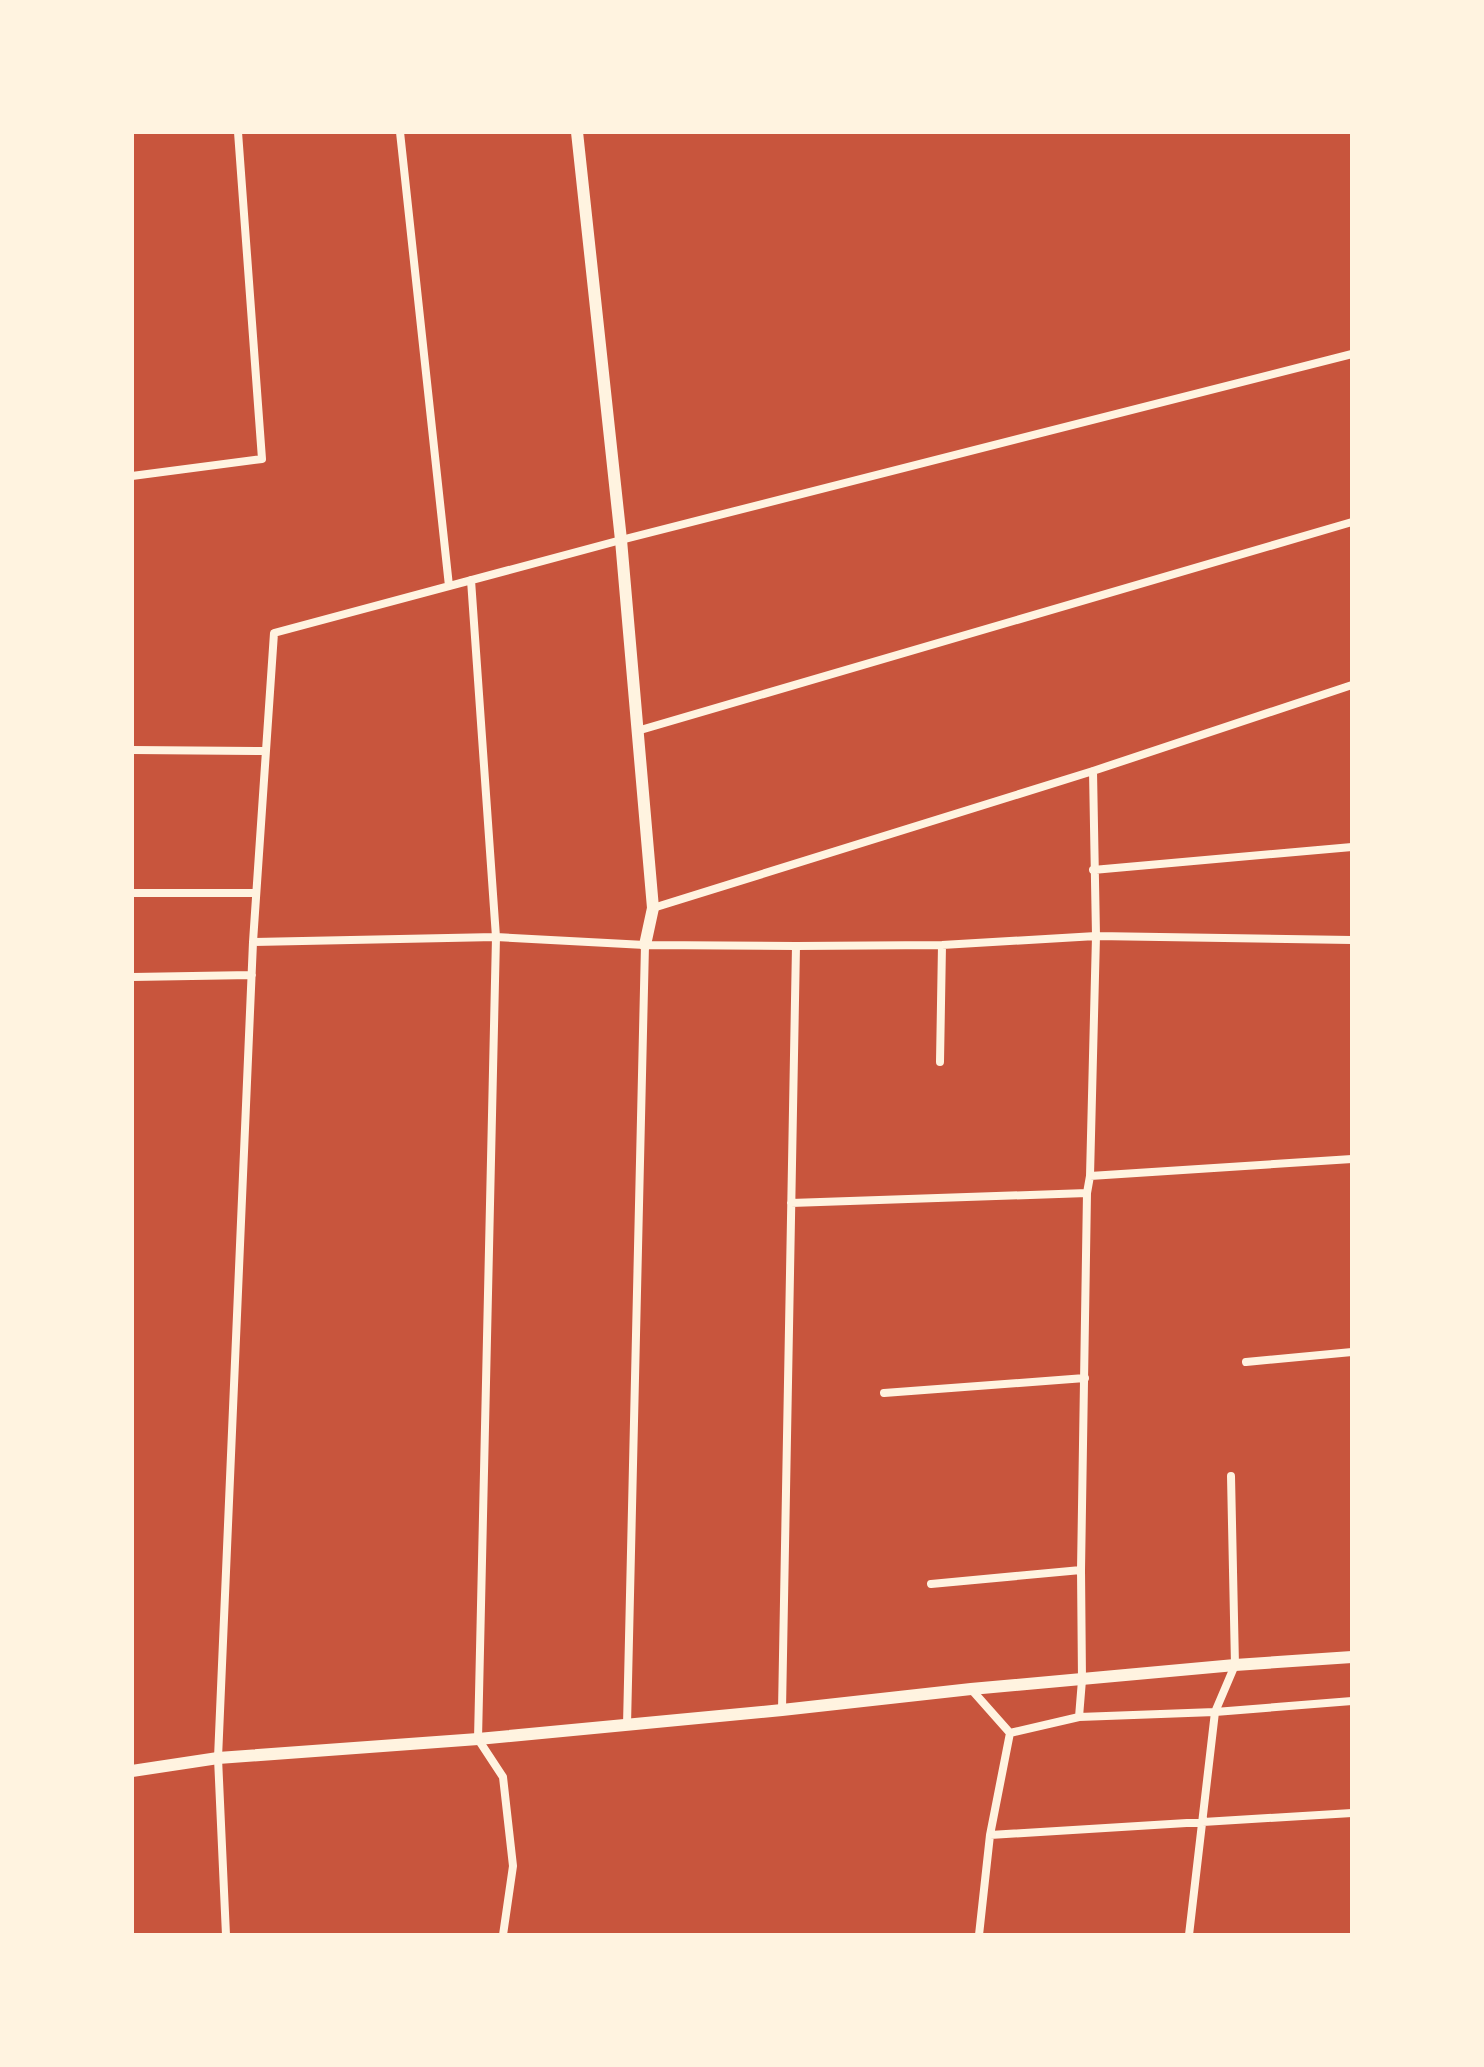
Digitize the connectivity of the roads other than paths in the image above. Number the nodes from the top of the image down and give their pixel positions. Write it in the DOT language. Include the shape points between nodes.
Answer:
graph roads {
  1 [pos="238,132"];
  2 [pos="400,132"];
  3 [pos="577,132"];
  4 [pos="1352,354"];
  5 [pos="132,476"];
  6 [pos="1352,522"];
  7 [pos="621,540"];
  8 [pos="471,580"];
  9 [pos="449,586"];
  10 [pos="1352,685"];
  11 [pos="637,731"];
  12 [pos="132,750"];
  13 [pos="266,751"];
  14 [pos="1093,771"];
  15 [pos="1352,847"];
  16 [pos="1093,870"];
  17 [pos="132,893"];
  18 [pos="256,893"];
  19 [pos="653,908"];
  20 [pos="1096,936"];
  21 [pos="496,937"];
  22 [pos="1352,940"];
  23 [pos="253,942"];
  24 [pos="645,945"];
  25 [pos="942,945"];
  26 [pos="796,946"];
  27 [pos="252,975"];
  28 [pos="132,977"];
  29 [pos="940,1062"];
  30 [pos="1352,1159"];
  31 [pos="1090,1176"];
  32 [pos="1087,1193"];
  33 [pos="791,1203"];
  34 [pos="1352,1352"];
  35 [pos="1246,1362"];
  36 [pos="1085,1378"];
  37 [pos="884,1393"];
  38 [pos="1231,1476"];
  39 [pos="1081,1570"];
  40 [pos="931,1584"];
  41 [pos="1352,1657"];
  42 [pos="1235,1665"];
  43 [pos="1082,1680"];
  44 [pos="971,1689"];
  45 [pos="1352,1701"];
  46 [pos="782,1710"];
  47 [pos="1215,1712"];
  48 [pos="1079,1717"];
  49 [pos="627,1725"];
  50 [pos="1010,1733"];
  51 [pos="478,1739"];
  52 [pos="218,1758"];
  53 [pos="132,1771"];
  54 [pos="1352,1813"];
  55 [pos="1203,1822"];
  56 [pos="990,1835"];
  57 [pos="226,1935"];
  58 [pos="503,1935"];
  59 [pos="979,1935"];
  60 [pos="1189,1935"];
  1 -- 5 [label="street" via="262,459"];
  2 -- 9 [label="street"];
  3 -- 7 [label="street"];
  4 -- 7 [label="street"];
  6 -- 11 [label="street"];
  7 -- 8 [label="street"];
  7 -- 11 [label="street"];
  8 -- 9 [label="street"];
  8 -- 21 [label="street"];
  9 -- 13 [label="street" via="274,633"];
  10 -- 14 [label="street"];
  11 -- 19 [label="street"];
  12 -- 13 [label="street"];
  13 -- 18 [label="street"];
  14 -- 16 [label="street"];
  14 -- 19 [label="street"];
  15 -- 16 [label="street"];
  16 -- 20 [label="street"];
  17 -- 18 [label="street"];
  18 -- 23 [label="street"];
  19 -- 24 [label="street"];
  20 -- 22 [label="street"];
  20 -- 25 [label="street"];
  20 -- 31 [label="street"];
  21 -- 23 [label="street"];
  21 -- 24 [label="street"];
  21 -- 51 [label="street"];
  23 -- 27 [label="street"];
  24 -- 26 [label="street"];
  24 -- 49 [label="street"];
  25 -- 26 [label="street"];
  25 -- 29 [label="street"];
  26 -- 33 [label="street"];
  27 -- 28 [label="street"];
  27 -- 52 [label="street"];
  30 -- 31 [label="street"];
  31 -- 32 [label="street"];
  32 -- 33 [label="street"];
  32 -- 36 [label="street"];
  33 -- 46 [label="street"];
  34 -- 35 [label="street"];
  36 -- 37 [label="street"];
  36 -- 39 [label="street"];
  38 -- 42 [label="street"];
  39 -- 40 [label="street"];
  39 -- 43 [label="street"];
  41 -- 42 [label="street"];
  42 -- 43 [label="street"];
  42 -- 47 [label="street"];
  43 -- 44 [label="street"];
  43 -- 48 [label="street"];
  44 -- 46 [label="street"];
  44 -- 50 [label="street"];
  45 -- 47 [label="street"];
  46 -- 49 [label="street"];
  47 -- 48 [label="street"];
  47 -- 55 [label="street"];
  48 -- 50 [label="street"];
  49 -- 51 [label="street"];
  50 -- 56 [label="street"];
  51 -- 52 [label="street"];
  51 -- 58 [label="street" via="503,1777 513,1866"];
  52 -- 53 [label="street"];
  52 -- 57 [label="street"];
  54 -- 55 [label="street"];
  55 -- 56 [label="street"];
  55 -- 60 [label="street"];
  56 -- 59 [label="street"];
}
